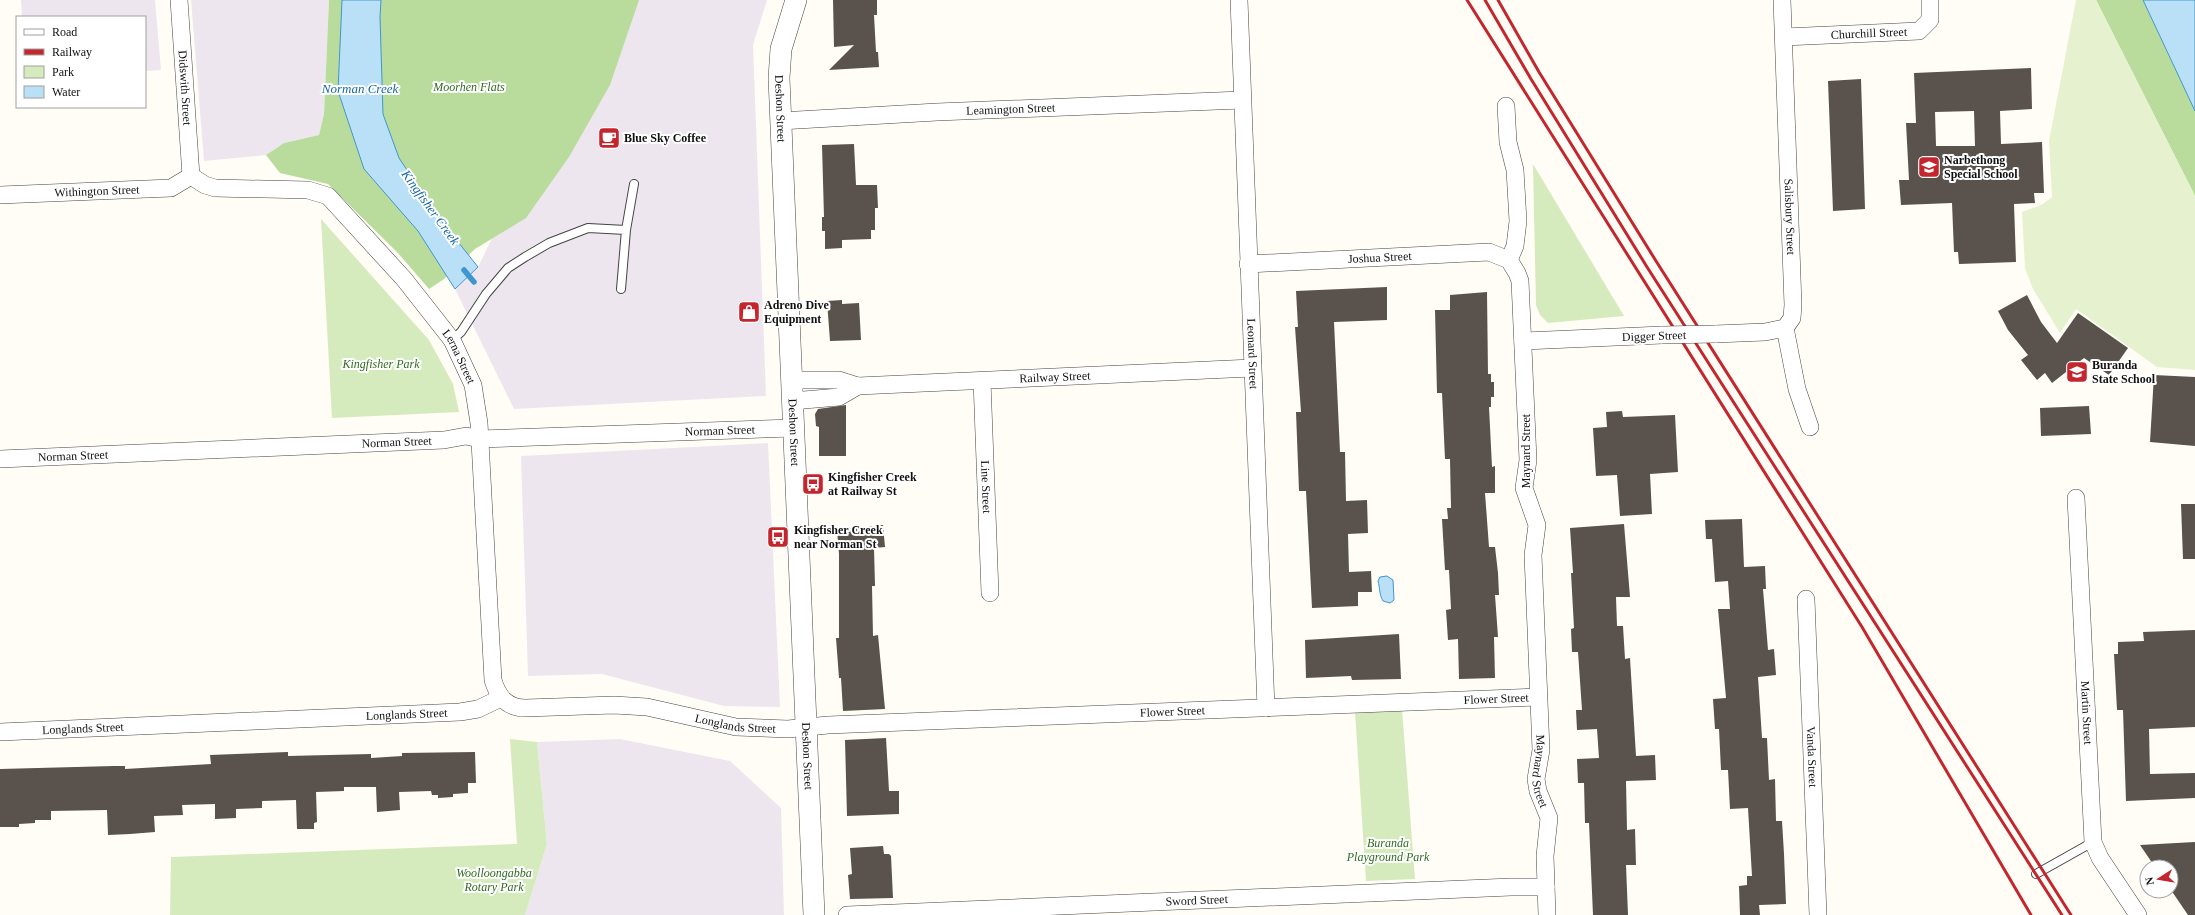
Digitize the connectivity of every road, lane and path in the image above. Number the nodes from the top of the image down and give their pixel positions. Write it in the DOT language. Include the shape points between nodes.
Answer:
graph roads {
  1 [pos="179,0"];
  2 [pos="796,0"];
  3 [pos="1239,0"];
  4 [pos="1782,0"];
  5 [pos="1930,0"];
  6 [pos="1784,37"];
  7 [pos="1242,100"];
  8 [pos="1506,106"];
  9 [pos="780,120"];
  10 [pos="191,176"];
  11 [pos="634,184"];
  12 [pos="0,195"];
  13 [pos="626,230"];
  14 [pos="1509,260"];
  15 [pos="1248,264"];
  16 [pos="621,289"];
  17 [pos="1785,328"];
  18 [pos="452,340"];
  19 [pos="1524,341"];
  20 [pos="1252,368"];
  21 [pos="792,380"];
  22 [pos="982,381"];
  23 [pos="858,386"];
  24 [pos="792,401"];
  25 [pos="1810,427"];
  26 [pos="793,428"];
  27 [pos="480,439"];
  28 [pos="0,459"];
  29 [pos="2076,498"];
  30 [pos="990,593"];
  31 [pos="1806,599"];
  32 [pos="1538,697"];
  33 [pos="501,698"];
  34 [pos="1266,708"];
  35 [pos="806,727"];
  36 [pos="0,732"];
  37 [pos="2093,842"];
  38 [pos="2036,874"];
  39 [pos="1546,887"];
  40 [pos="814,915"];
  41 [pos="847,915"];
  42 [pos="1547,915"];
  43 [pos="1818,915"];
  44 [pos="2138,915"];
  1 -- 10 [label="street, Didswith Street"];
  2 -- 9 [label="street, Deshon Street" via="779,63"];
  3 -- 7 [label="street, Leonard Street"];
  4 -- 6 [label="street, Salisbury Street"];
  5 -- 6 [label="street, Churchill Street" via="1930,20 1919,31"];
  6 -- 17 [label="street, Salisbury Street" via="1793,312"];
  7 -- 9 [label="street, Leamington Street"];
  7 -- 15 [label="street, Leonard Street"];
  8 -- 14 [label="street" via="1508,142 1515,170 1518,204 1515,246"];
  9 -- 21 [label="street, Deshon Street"];
  10 -- 12 [label="street, Withington Street" via="170,188"];
  10 -- 18 [label="street, Lerna Street" via="215,188 308,190 328,196 404,279"];
  11 -- 13 [label="lane"];
  13 -- 16 [label="lane"];
  13 -- 18 [label="lane" via="588,228 549,243 525,257 508,268 486,294 461,332"];
  14 -- 15 [label="street, Joshua Street" via="1489,252"];
  14 -- 19 [label="street, Maynard Street" via="1520,281"];
  15 -- 20 [label="street, Leonard Street"];
  17 -- 19 [label="street, Digger Street, bridge" via="1764,332"];
  17 -- 25 [label="street" via="1796,389"];
  18 -- 27 [label="street, Lerna Street" via="473,385"];
  19 -- 32 [label="street, Maynard Street" via="1528,460 1524,488 1537,525 1533,555"];
  20 -- 22 [label="street, Railway Street"];
  20 -- 34 [label="street, Leonard Street"];
  21 -- 23 [label="street, Railway Street" via="839,380"];
  21 -- 24 [label="street, Deshon Street"];
  22 -- 23 [label="street, Railway Street"];
  22 -- 30 [label="street, Line Street"];
  23 -- 24 [label="street, Railway Street" via="839,397"];
  24 -- 26 [label="street, Deshon Street"];
  26 -- 27 [label="street, Norman Street"];
  26 -- 35 [label="street, Deshon Street"];
  27 -- 28 [label="street, Norman Street" via="466,436 444,440"];
  27 -- 33 [label="street, Lerna Street" via="492,680"];
  29 -- 37 [label="street, Martin Street"];
  31 -- 43 [label="street, Vanda Street"];
  32 -- 34 [label="street, Flower Street"];
  32 -- 39 [label="street, Maynard Street" via="1541,750 1536,779 1548,818"];
  33 -- 35 [label="street, Longlands Street" via="518,708 614,704 647,707 736,727"];
  33 -- 36 [label="street, Longlands Street" via="478,709 460,712"];
  34 -- 35 [label="street, Flower Street"];
  35 -- 40 [label="street, Deshon Street"];
  37 -- 38 [label="lane"];
  37 -- 44 [label="street, Martin Street" via="2100,858"];
  39 -- 41 [label="street, Sword Street"];
  39 -- 42 [label="street, Maynard Street"];
}
